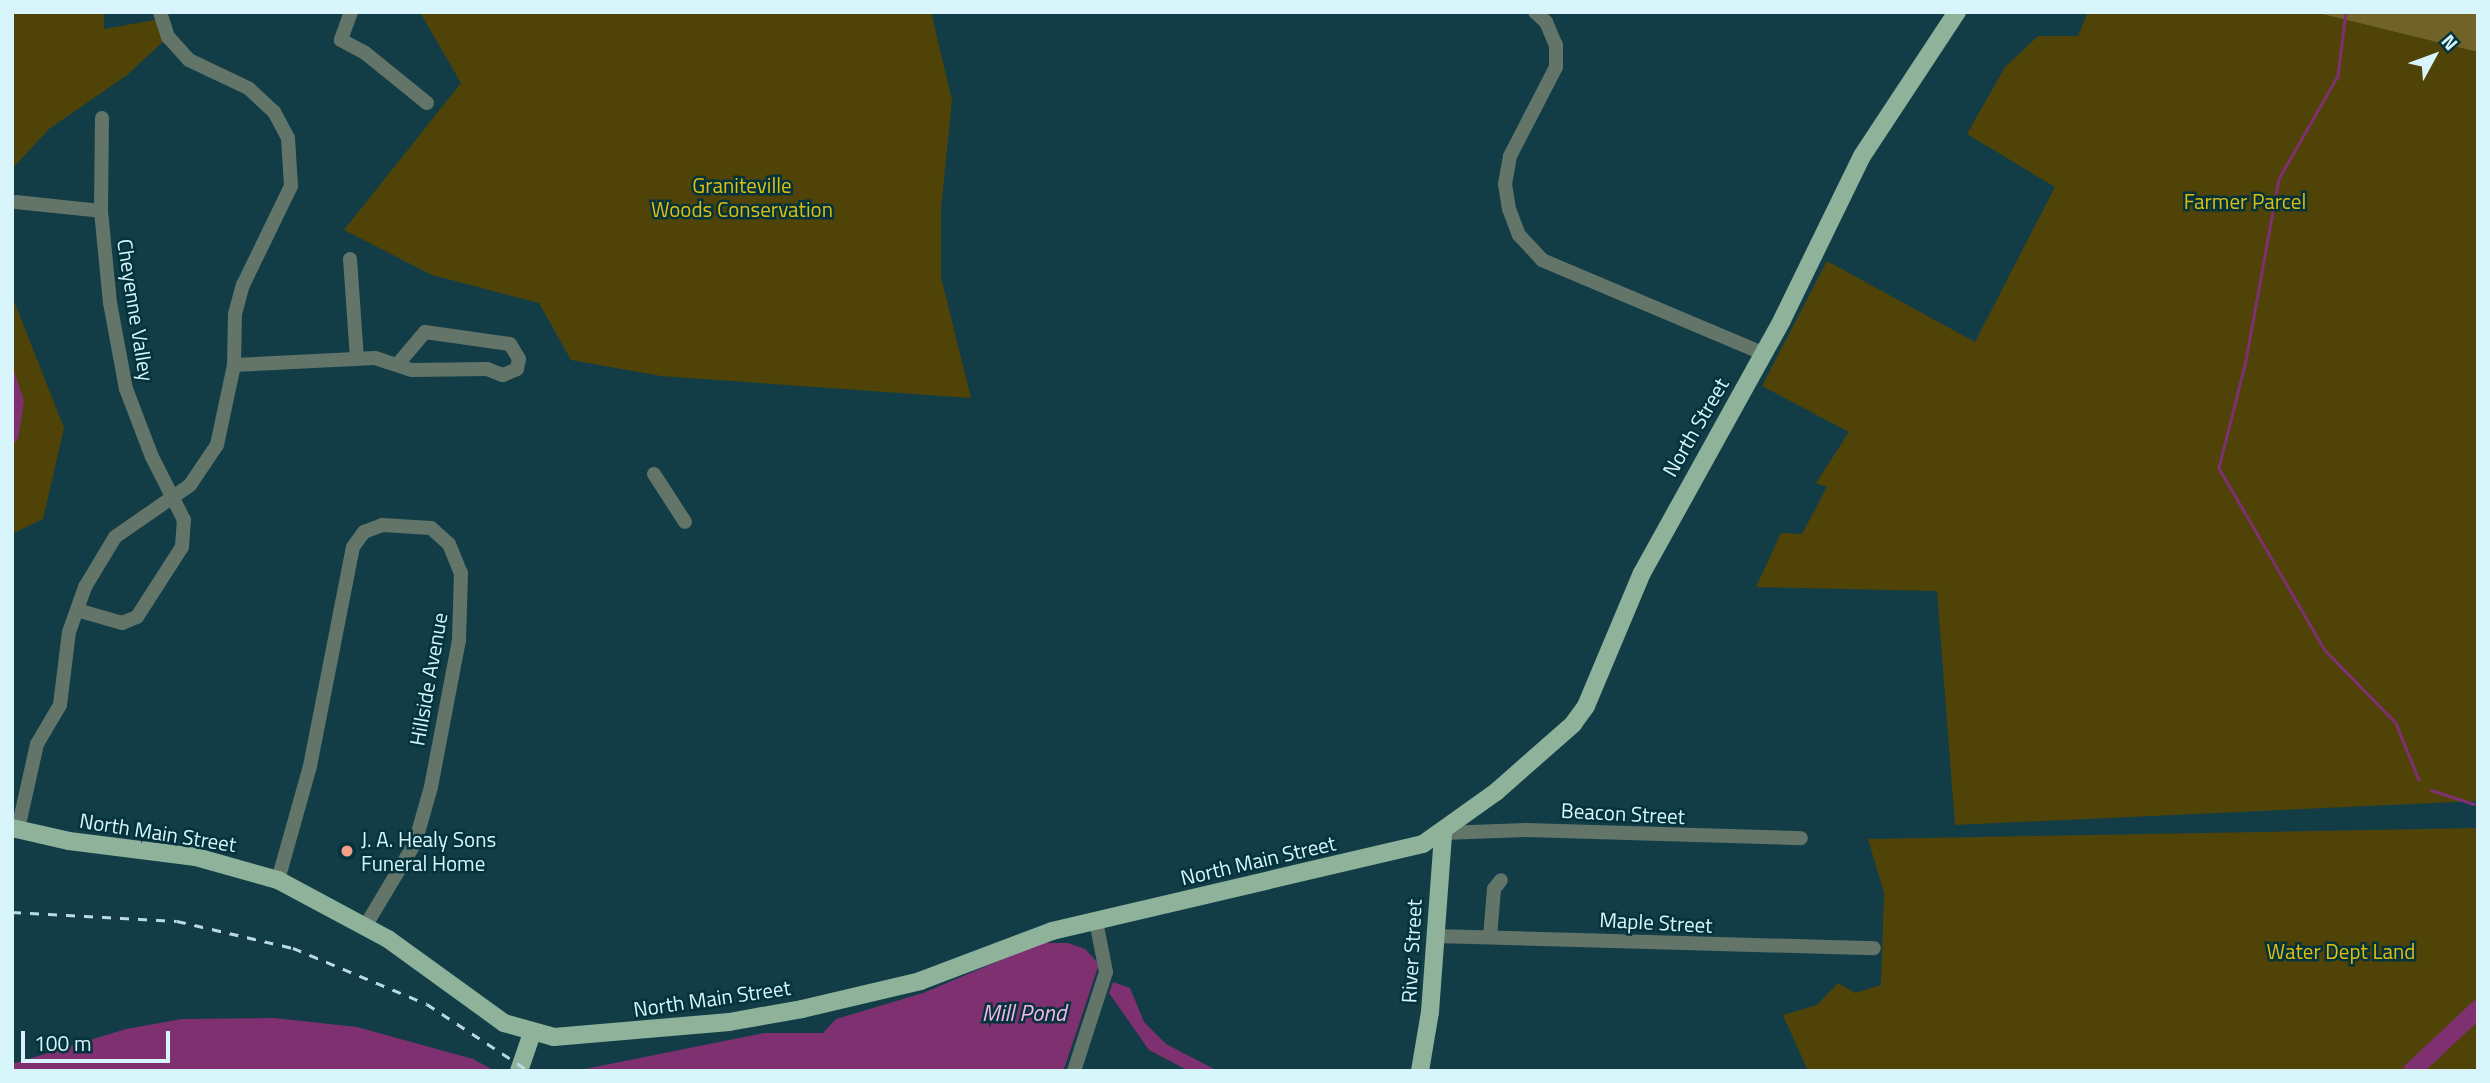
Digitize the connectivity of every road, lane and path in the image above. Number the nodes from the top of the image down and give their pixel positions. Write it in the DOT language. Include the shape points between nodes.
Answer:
graph roads {
  1 [pos="160,12"];
  2 [pos="351,12"];
  3 [pos="1535,12"];
  4 [pos="1957,12"];
  5 [pos="427,103"];
  6 [pos="102,118"];
  7 [pos="16,202"];
  8 [pos="101,211"];
  9 [pos="351,259"];
  10 [pos="1762,354"];
  11 [pos="357,358"];
  12 [pos="398,364"];
  13 [pos="234,365"];
  14 [pos="654,474"];
  15 [pos="175,497"];
  16 [pos="685,522"];
  17 [pos="77,610"];
  18 [pos="15,828"];
  19 [pos="1443,833"];
  20 [pos="1801,838"];
  21 [pos="278,880"];
  22 [pos="1501,880"];
  23 [pos="1096,920"];
  24 [pos="366,925"];
  25 [pos="1435,936"];
  26 [pos="1490,937"];
  27 [pos="1874,948"];
  28 [pos="531,1033"];
  29 [pos="519,1071"];
  30 [pos="1074,1071"];
  31 [pos="1420,1071"];
  1 -- 13 [label="street" via="168,37 189,60 263,100 288,138 291,186 243,285 235,314"];
  2 -- 5 [label="street" via="341,40"];
  3 -- 10 [label="street" via="1546,22 1556,45 1556,67 1510,156 1506,184 1519,235 1542,260"];
  4 -- 10 [label="main road, North Street" via="1871,140"];
  6 -- 8 [label="street, Cheyenne Valley"];
  7 -- 8 [label="street"];
  8 -- 15 [label="street, Cheyenne Valley" via="110,303 126,389 152,457"];
  9 -- 11 [label="street"];
  10 -- 19 [label="main road, North Street" via="1642,573 1586,706 1552,744"];
  11 -- 12 [label="street"];
  11 -- 13 [label="street"];
  12 -- 12 [label="street" via="412,370 486,369 503,375 517,369 519,359 510,344 425,332"];
  13 -- 15 [label="street" via="217,444 207,465"];
  14 -- 16 [label="street"];
  15 -- 17 [label="street" via="150,509 114,537"];
  15 -- 17 [label="street, Cheyenne Valley" via="184,520 182,547 137,617 122,623"];
  17 -- 18 [label="street" via="69,632 60,705 37,744"];
  18 -- 21 [label="main road, North Main Street" via="69,841 196,857"];
  19 -- 20 [label="street, Beacon Street"];
  19 -- 23 [label="main road, North Main Street" via="1405,851"];
  19 -- 25 [label="main road, River Street"];
  21 -- 24 [label="main road, North Main Street"];
  21 -- 24 [label="street, Hillside Avenue" via="310,766 353,547 364,532 382,525 431,528 449,544 461,573 459,640 431,787 415,843"];
  22 -- 26 [label="street" via="1494,889"];
  23 -- 28 [label="main road, North Main Street" via="1012,943 909,984 766,1017 601,1036"];
  23 -- 30 [label="street" via="1106,972"];
  24 -- 28 [label="main road, North Main Street" via="494,1017"];
  25 -- 26 [label="street, Maple Street"];
  25 -- 31 [label="main road, River Street"];
  26 -- 27 [label="street, Maple Street"];
  28 -- 29 [label="main road"];
}
